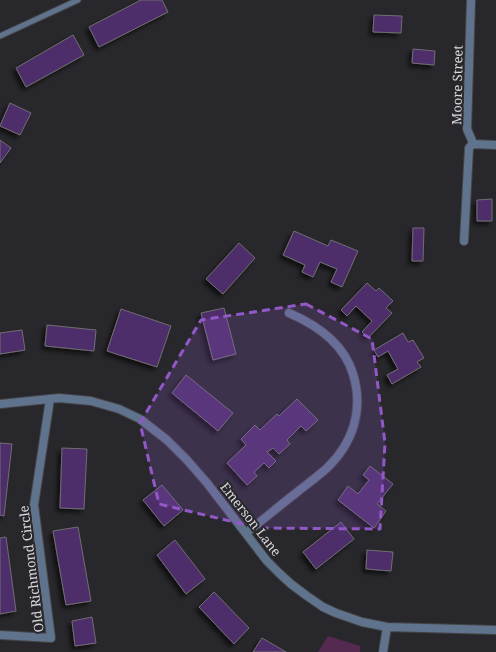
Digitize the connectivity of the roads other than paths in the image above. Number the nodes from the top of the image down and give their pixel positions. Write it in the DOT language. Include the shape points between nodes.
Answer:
graph roads {
  1 [pos="78,0"];
  2 [pos="471,0"];
  3 [pos="0,36"];
  4 [pos="473,143"];
  5 [pos="496,145"];
  6 [pos="464,241"];
  7 [pos="290,313"];
  8 [pos="50,399"];
  9 [pos="0,404"];
  10 [pos="246,533"];
  11 [pos="387,627"];
  12 [pos="496,630"];
  13 [pos="0,635"];
  14 [pos="383,652"];
  1 -- 3 [label="lane"];
  2 -- 4 [label="street, Moore Street" via="467,129"];
  4 -- 5 [label="street"];
  4 -- 6 [label="street" via="469,148"];
  7 -- 10 [label="street" via="321,330 342,352 355,380 357,413 351,436 327,468"];
  8 -- 9 [label="street, Emerson Lane"];
  8 -- 10 [label="street, Emerson Lane" via="91,401 140,419 187,460"];
  8 -- 13 [label="street, Old Richmond Circle" via="34,505 51,638"];
  10 -- 11 [label="street, Emerson Lane" via="275,569 312,600 344,617"];
  11 -- 12 [label="street, Emerson Lane"];
  11 -- 14 [label="street"];
}
